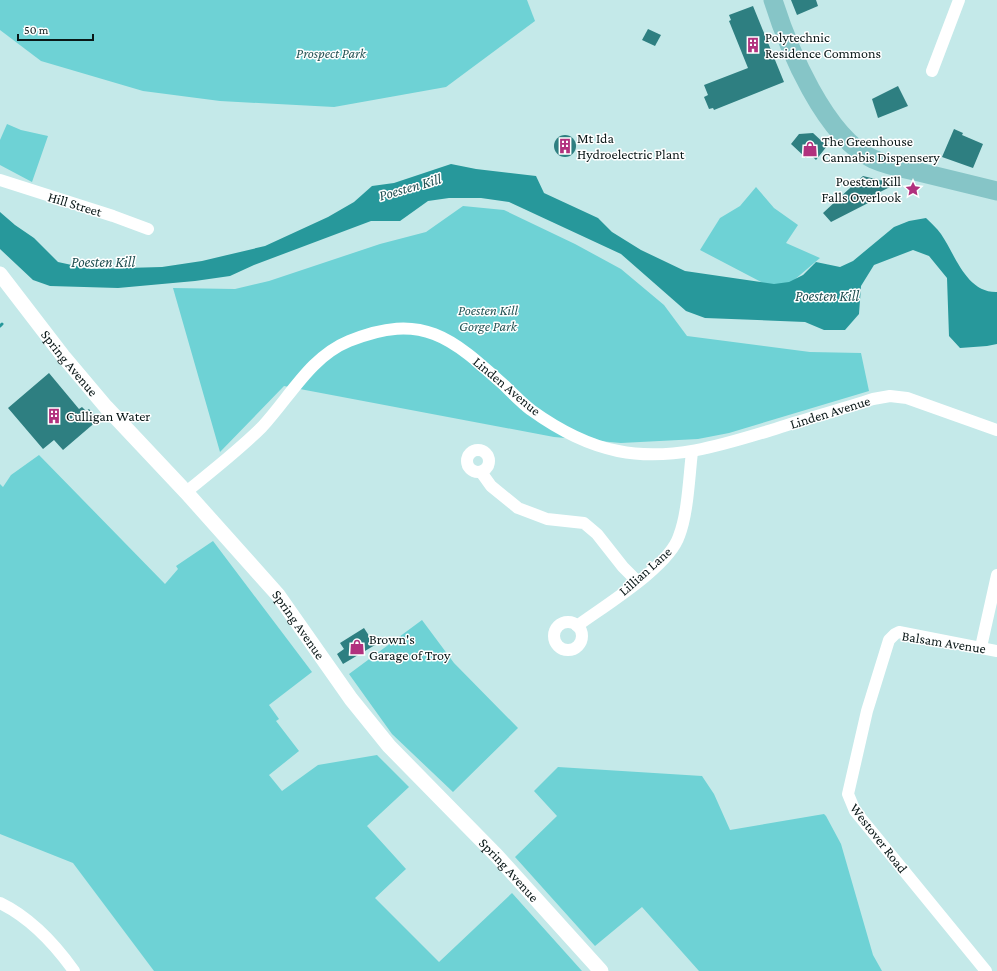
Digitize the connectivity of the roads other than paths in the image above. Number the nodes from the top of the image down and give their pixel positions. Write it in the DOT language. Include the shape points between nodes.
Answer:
graph roads {
  1 [pos="773,0"];
  2 [pos="959,0"];
  3 [pos="932,71"];
  4 [pos="0,180"];
  5 [pos="997,191"];
  6 [pos="148,229"];
  7 [pos="0,275"];
  8 [pos="997,430"];
  9 [pos="692,452"];
  10 [pos="481,472"];
  11 [pos="186,492"];
  12 [pos="997,575"];
  13 [pos="638,582"];
  14 [pos="577,626"];
  15 [pos="892,637"];
  16 [pos="981,647"];
  17 [pos="997,651"];
  18 [pos="0,903"];
  19 [pos="74,971"];
  20 [pos="601,971"];
  21 [pos="986,971"];
  1 -- 5 [label="main road" via="798,66 816,98 837,129 858,150 891,166"];
  2 -- 3 [label="street"];
  4 -- 6 [label="street, Hill Street"];
  7 -- 11 [label="street, Spring Avenue" via="63,356"];
  8 -- 9 [label="street, Linden Avenue" via="907,398 890,396"];
  9 -- 11 [label="street, Linden Avenue" via="650,455 596,446 531,410 466,350 452,341 438,334 402,328 382,330 331,350 318,360 258,430"];
  9 -- 13 [label="street, Lillian Lane" via="679,537 665,558"];
  10 -- 13 [label="street" via="491,486 518,508 547,519 584,523"];
  11 -- 20 [label="street, Spring Avenue" via="278,596 351,699 388,746 497,856"];
  12 -- 16 [label="street"];
  13 -- 14 [label="street, Lillian Lane"];
  15 -- 16 [label="street, Balsam Avenue" via="899,632"];
  15 -- 21 [label="street, Westover Road" via="883,655 867,711 850,780 850,802"];
  16 -- 17 [label="street, Balsam Avenue"];
  18 -- 19 [label="street" via="36,926"];
}
